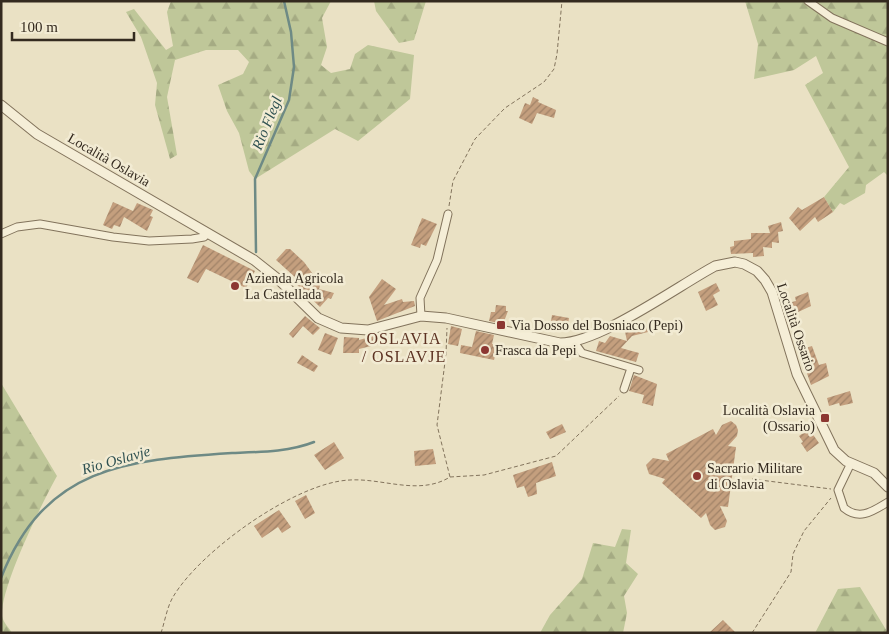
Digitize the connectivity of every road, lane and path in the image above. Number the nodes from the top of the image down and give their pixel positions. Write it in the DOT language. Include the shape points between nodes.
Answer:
graph roads {
  1 [pos="562,1"];
  2 [pos="808,1"];
  3 [pos="888,42"];
  4 [pos="1,105"];
  5 [pos="448,214"];
  6 [pos="208,233"];
  7 [pos="1,234"];
  8 [pos="421,316"];
  9 [pos="446,318"];
  10 [pos="574,342"];
  11 [pos="631,368"];
  12 [pos="639,370"];
  13 [pos="624,389"];
  14 [pos="850,463"];
  15 [pos="450,477"];
  16 [pos="752,479"];
  17 [pos="888,487"];
  18 [pos="838,490"];
  19 [pos="888,502"];
  20 [pos="161,633"];
  21 [pos="752,633"];
  1 -- 5 [label="path" via="554,69 544,82 505,108 475,139 453,181"];
  2 -- 3 [label="street" via="832,18"];
  4 -- 6 [label="street, Località Oslavia" via="37,134"];
  5 -- 8 [label="street" via="438,260 420,298"];
  6 -- 7 [label="street" via="198,238 150,241 40,224 18,227"];
  6 -- 8 [label="street, Località Oslavia" via="254,260 318,318 341,328 368,330"];
  8 -- 9 [label="street, Località Ossario"];
  9 -- 10 [label="street, Località Ossario" via="547,340"];
  9 -- 15 [label="path" via="446,354 438,425"];
  10 -- 11 [label="street" via="582,353"];
  10 -- 14 [label="street, Località Ossario" via="605,329 715,266 744,264 769,285 797,374 834,450"];
  11 -- 12 [label="street"];
  11 -- 13 [label="street"];
  13 -- 15 [label="path" via="611,406 556,456 484,475"];
  14 -- 17 [label="street, Località Ossario" via="874,473"];
  14 -- 18 [label="street"];
  15 -- 20 [label="path" via="438,484 410,485 350,479 294,495 260,515 200,564 172,598"];
  16 -- 18 [label="path"];
  18 -- 19 [label="street" via="844,508 854,514 869,513"];
  18 -- 21 [label="path" via="804,531 793,554 791,572"];
}
